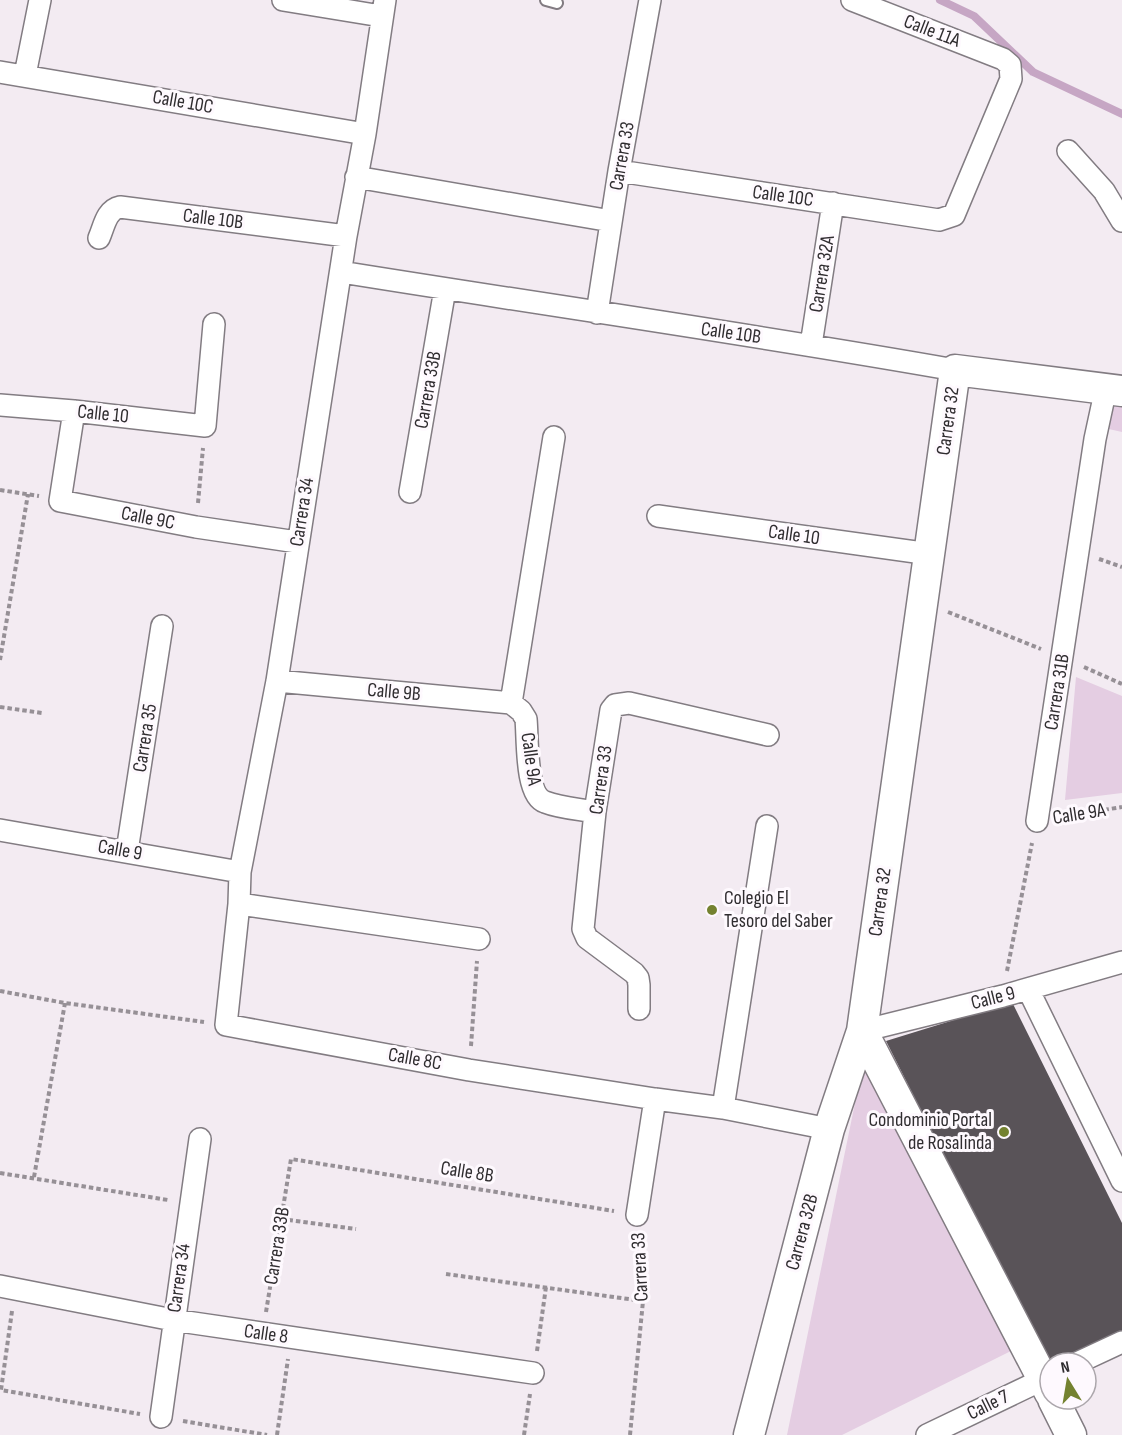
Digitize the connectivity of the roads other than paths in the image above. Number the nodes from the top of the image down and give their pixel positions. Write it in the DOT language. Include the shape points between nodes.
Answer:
graph roads {
  1 [pos="40,0"];
  2 [pos="283,0"];
  3 [pos="650,0"];
  4 [pos="852,0"];
  5 [pos="383,8"];
  6 [pos="0,72"];
  7 [pos="25,75"];
  8 [pos="366,134"];
  9 [pos="1068,151"];
  10 [pos="619,171"];
  11 [pos="356,177"];
  12 [pos="833,203"];
  13 [pos="948,218"];
  14 [pos="611,221"];
  15 [pos="1122,221"];
  16 [pos="346,236"];
  17 [pos="99,238"];
  18 [pos="341,272"];
  19 [pos="445,289"];
  20 [pos="597,314"];
  21 [pos="214,324"];
  22 [pos="811,345"];
  23 [pos="955,370"];
  24 [pos="1114,390"];
  25 [pos="0,405"];
  26 [pos="74,411"];
  27 [pos="554,437"];
  28 [pos="410,492"];
  29 [pos="658,516"];
  30 [pos="297,542"];
  31 [pos="930,554"];
  32 [pos="162,626"];
  33 [pos="277,681"];
  34 [pos="511,703"];
  35 [pos="768,735"];
  36 [pos="596,812"];
  37 [pos="1036,821"];
  38 [pos="767,826"];
  39 [pos="0,830"];
  40 [pos="127,850"];
  41 [pos="240,872"];
  42 [pos="239,904"];
  43 [pos="478,939"];
  44 [pos="1122,962"];
  45 [pos="1028,989"];
  46 [pos="639,1009"];
  47 [pos="226,1024"];
  48 [pos="862,1030"];
  49 [pos="655,1099"];
  50 [pos="723,1108"];
  51 [pos="829,1129"];
  52 [pos="200,1139"];
  53 [pos="1122,1181"];
  54 [pos="637,1215"];
  55 [pos="8,1288"];
  56 [pos="173,1320"];
  57 [pos="1122,1342"];
  58 [pos="1098,1353"];
  59 [pos="1038,1366"];
  60 [pos="533,1373"];
  61 [pos="1038,1391"];
  62 [pos="1060,1411"];
  63 [pos="161,1417"];
  64 [pos="749,1435"];
  65 [pos="927,1435"];
  66 [pos="1071,1435"];
  1 -- 7 [label="street"];
  2 -- 5 [label="street"];
  3 -- 10 [label="street, Carrera 33"];
  4 -- 13 [label="street, Calle 11A" via="1010,65 1011,80 959,206"];
  5 -- 8 [label="street, Carrera 34"];
  6 -- 7 [label="street, Calle 10C"];
  7 -- 8 [label="street, Calle 10C"];
  8 -- 11 [label="street, Carrera 34"];
  9 -- 15 [label="street" via="1104,191"];
  10 -- 12 [label="street, Calle 10C"];
  10 -- 14 [label="street, Carrera 33"];
  11 -- 14 [label="street"];
  11 -- 16 [label="street, Carrera 34"];
  12 -- 13 [label="street, Calle 10C" via="939,220"];
  12 -- 22 [label="street, Carrera 32A"];
  14 -- 20 [label="street, Carrera 33"];
  16 -- 17 [label="street, Calle 10B" via="120,207 108,214"];
  16 -- 18 [label="street, Carrera 34"];
  18 -- 19 [label="street, Calle 10B"];
  18 -- 30 [label="street, Carrera 34"];
  19 -- 20 [label="street, Calle 10B"];
  19 -- 28 [label="street, Carrera 33B"];
  20 -- 22 [label="street, Calle 10B"];
  21 -- 26 [label="street, Calle 10" via="205,426"];
  22 -- 23 [label="street, Calle 10B"];
  23 -- 24 [label="street, Calle 10B"];
  23 -- 31 [label="street, Carrera 32"];
  24 -- 37 [label="street, Carrera 31B" via="1095,439"];
  25 -- 26 [label="street, Calle 10"];
  26 -- 30 [label="street, Calle 9C" via="60,501 196,528"];
  27 -- 34 [label="street"];
  29 -- 31 [label="street, Calle 10"];
  30 -- 33 [label="street, Carrera 34"];
  31 -- 48 [label="street, Carrera 32"];
  32 -- 40 [label="street, Carrera 35"];
  33 -- 34 [label="street, Calle 9B"];
  33 -- 41 [label="street, Carrera 34"];
  34 -- 36 [label="street, Calle 9A" via="526,719 531,785 536,795 543,802"];
  35 -- 36 [label="street, Carrera 33" via="629,704 615,705 611,710"];
  36 -- 46 [label="street, Carrera 33" via="583,929 587,938 638,978"];
  38 -- 50 [label="street"];
  39 -- 40 [label="street, Calle 9"];
  40 -- 41 [label="street, Calle 9"];
  41 -- 42 [label="street, Carrera 34"];
  42 -- 43 [label="street"];
  42 -- 47 [label="street, Carrera 34"];
  44 -- 45 [label="street, Calle 9"];
  45 -- 48 [label="street, Calle 9"];
  45 -- 53 [label="street"];
  47 -- 49 [label="street, Calle 8C" via="469,1070"];
  48 -- 51 [label="street, Carrera 32B"];
  48 -- 59 [label="street"];
  49 -- 50 [label="street, Calle 8C"];
  49 -- 54 [label="street, Carrera 33"];
  50 -- 51 [label="street, Calle 8C"];
  51 -- 64 [label="street, Carrera 32B"];
  52 -- 56 [label="street, Carrera 34"];
  55 -- 56 [label="street, Calle 8"];
  56 -- 60 [label="street, Calle 8"];
  56 -- 63 [label="street, Carrera 34"];
  57 -- 58 [label="street"];
  61 -- 65 [label="street, Calle 7"];
  62 -- 66 [label="street"];
}
